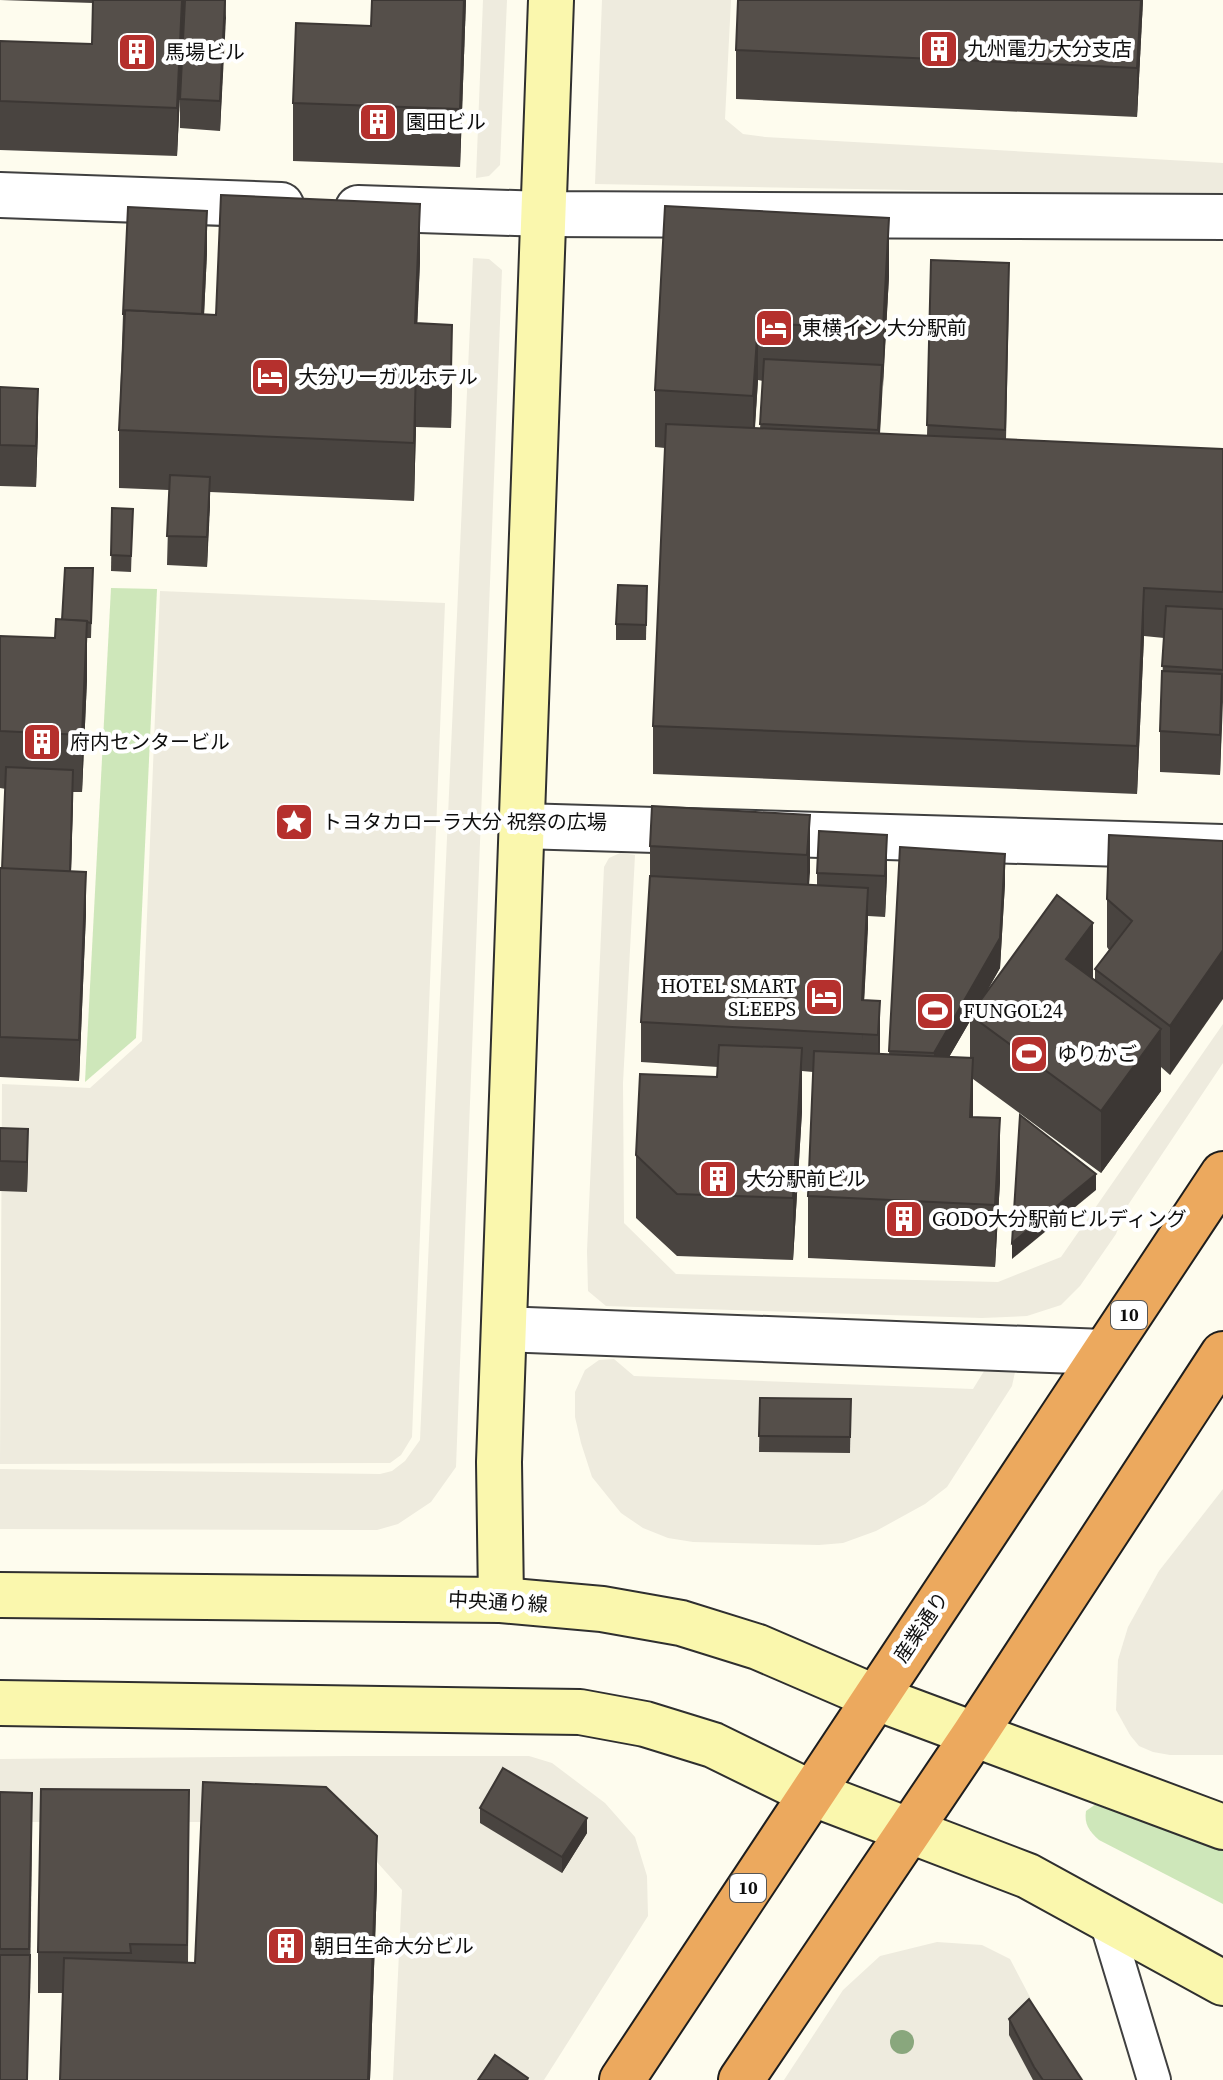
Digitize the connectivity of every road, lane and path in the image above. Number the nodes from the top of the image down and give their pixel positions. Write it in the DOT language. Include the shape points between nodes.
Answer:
graph roads {
  1 [pos="551,0"];
  2 [pos="0,195"];
  3 [pos="544,214"];
  4 [pos="1223,217"];
  5 [pos="521,826"];
  6 [pos="1223,847"];
  7 [pos="1223,1174"];
  8 [pos="504,1329"];
  9 [pos="1104,1352"];
  10 [pos="1223,1354"];
  11 [pos="0,1595"];
  12 [pos="501,1600"];
  13 [pos="874,1697"];
  14 [pos="0,1703"];
  15 [pos="974,1735"];
  16 [pos="811,1793"];
  17 [pos="1223,1827"];
  18 [pos="911,1830"];
  19 [pos="1105,1918"];
  20 [pos="1223,1983"];
  21 [pos="622,2080"];
  22 [pos="741,2080"];
  23 [pos="1154,2080"];
  1 -- 3 [label="street"];
  2 -- 3 [label="street"];
  3 -- 4 [label="street"];
  3 -- 5 [label="street"];
  5 -- 6 [label="street"];
  5 -- 8 [label="street"];
  7 -- 9 [label="highway, 産業通り / 10"];
  8 -- 9 [label="street"];
  8 -- 12 [label="street"];
  9 -- 13 [label="highway, 産業通り / 10"];
  10 -- 15 [label="highway"];
  11 -- 12 [label="street, 中央通り線"];
  12 -- 13 [label="street, 中央通り線" via="681,1623 758,1647"];
  13 -- 15 [label="street, 中央通り線"];
  13 -- 16 [label="highway, 産業通り / 10"];
  14 -- 16 [label="street" via="580,1712 645,1724 713,1745"];
  15 -- 17 [label="street, 中央通り線"];
  15 -- 18 [label="highway"];
  16 -- 18 [label="street"];
  16 -- 21 [label="highway, 産業通り / 10"];
  18 -- 19 [label="street" via="1028,1876"];
  18 -- 22 [label="highway"];
  19 -- 20 [label="street"];
  19 -- 23 [label="lane"];
}
